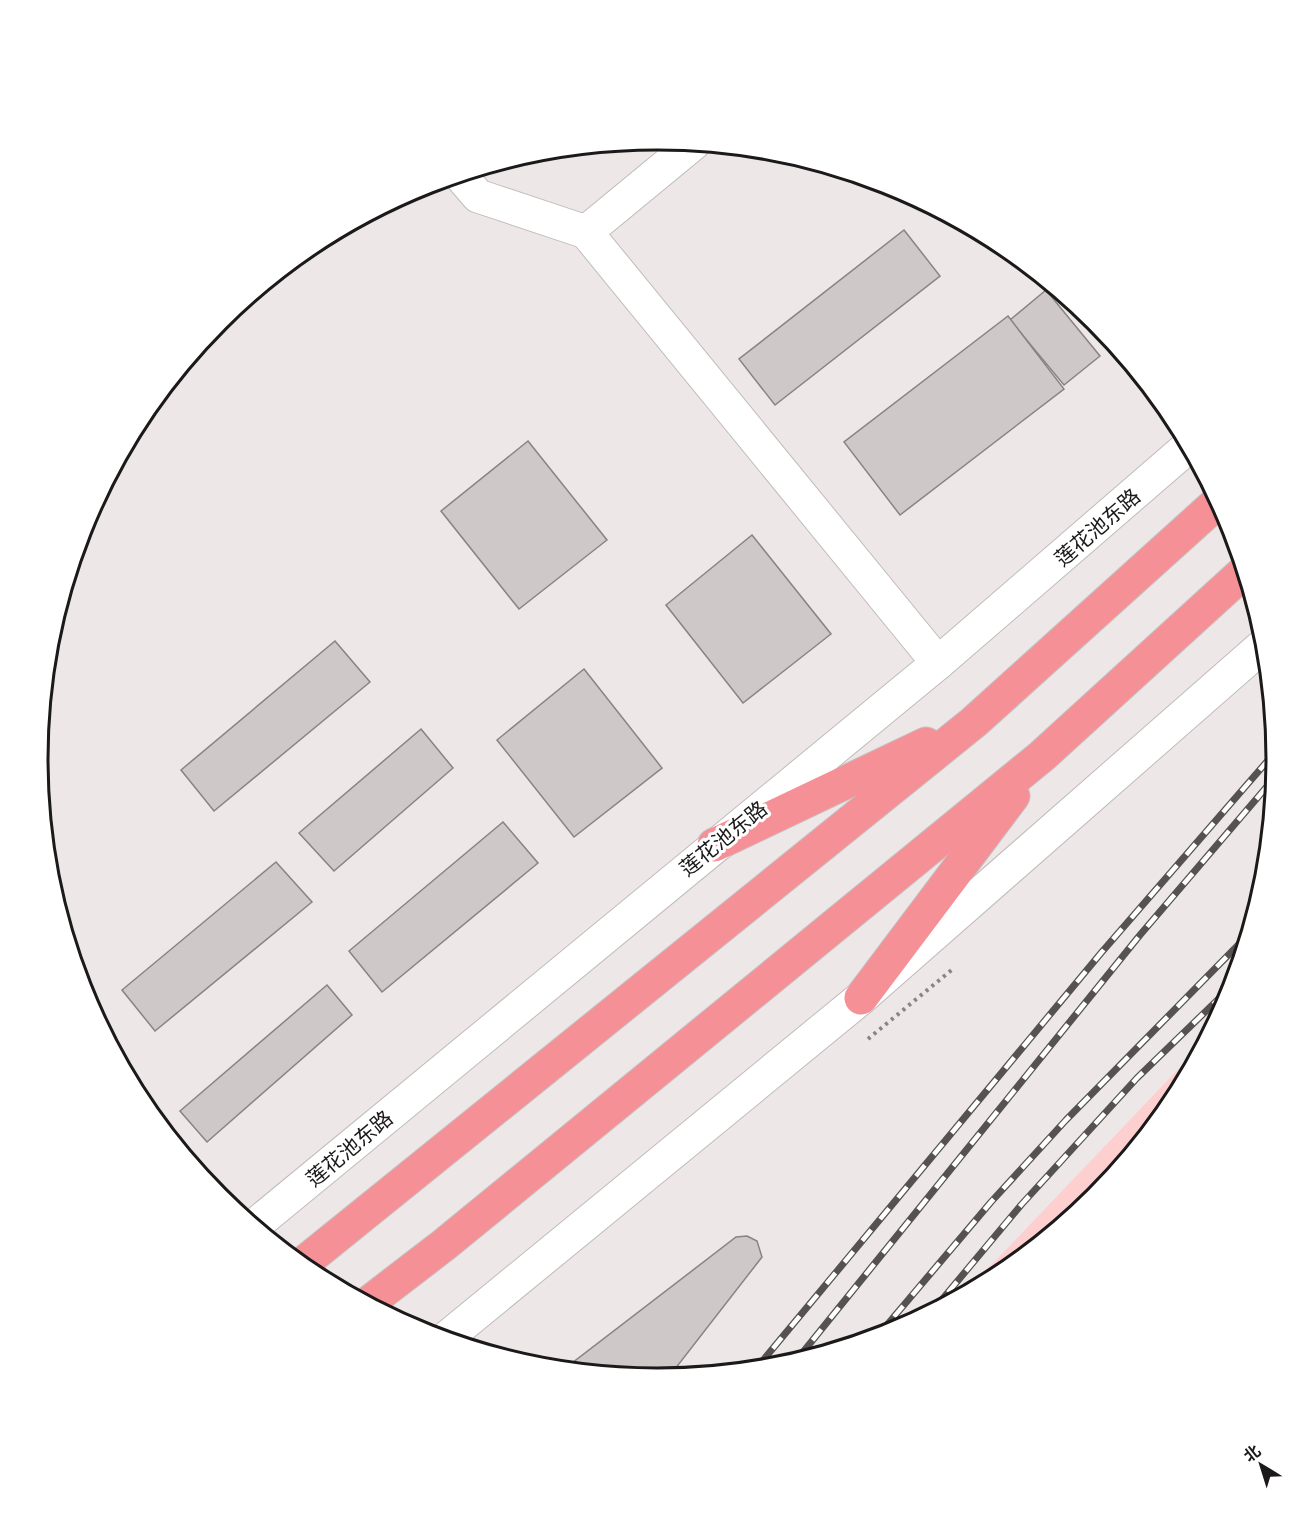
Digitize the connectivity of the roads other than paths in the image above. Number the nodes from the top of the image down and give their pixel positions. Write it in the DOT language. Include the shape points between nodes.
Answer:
graph roads {
  1 [pos="685,151"];
  2 [pos="465,181"];
  3 [pos="586,232"];
  4 [pos="1183,451"];
  5 [pos="1212,507"];
  6 [pos="1239,577"];
  7 [pos="1257,651"];
  8 [pos="938,663"];
  9 [pos="974,722"];
  10 [pos="1042,756"];
  11 [pos="714,845"];
  12 [pos="861,999"];
  13 [pos="260,1221"];
  14 [pos="309,1259"];
  15 [pos="374,1298"];
  16 [pos="452,1333"];
  1 -- 3 [label="street"];
  2 -- 3 [label="street" via="478,196"];
  3 -- 8 [label="street"];
  4 -- 8 [label="street, 莲花池东路"];
  5 -- 9 [label="highway"];
  6 -- 10 [label="highway"];
  7 -- 12 [label="street"];
  8 -- 11 [label="street, 莲花池东路"];
  9 -- 11 [label="highway"];
  9 -- 14 [label="highway"];
  10 -- 12 [label="highway"];
  10 -- 15 [label="highway"];
  11 -- 13 [label="street, 莲花池东路"];
  12 -- 16 [label="street"];
}
